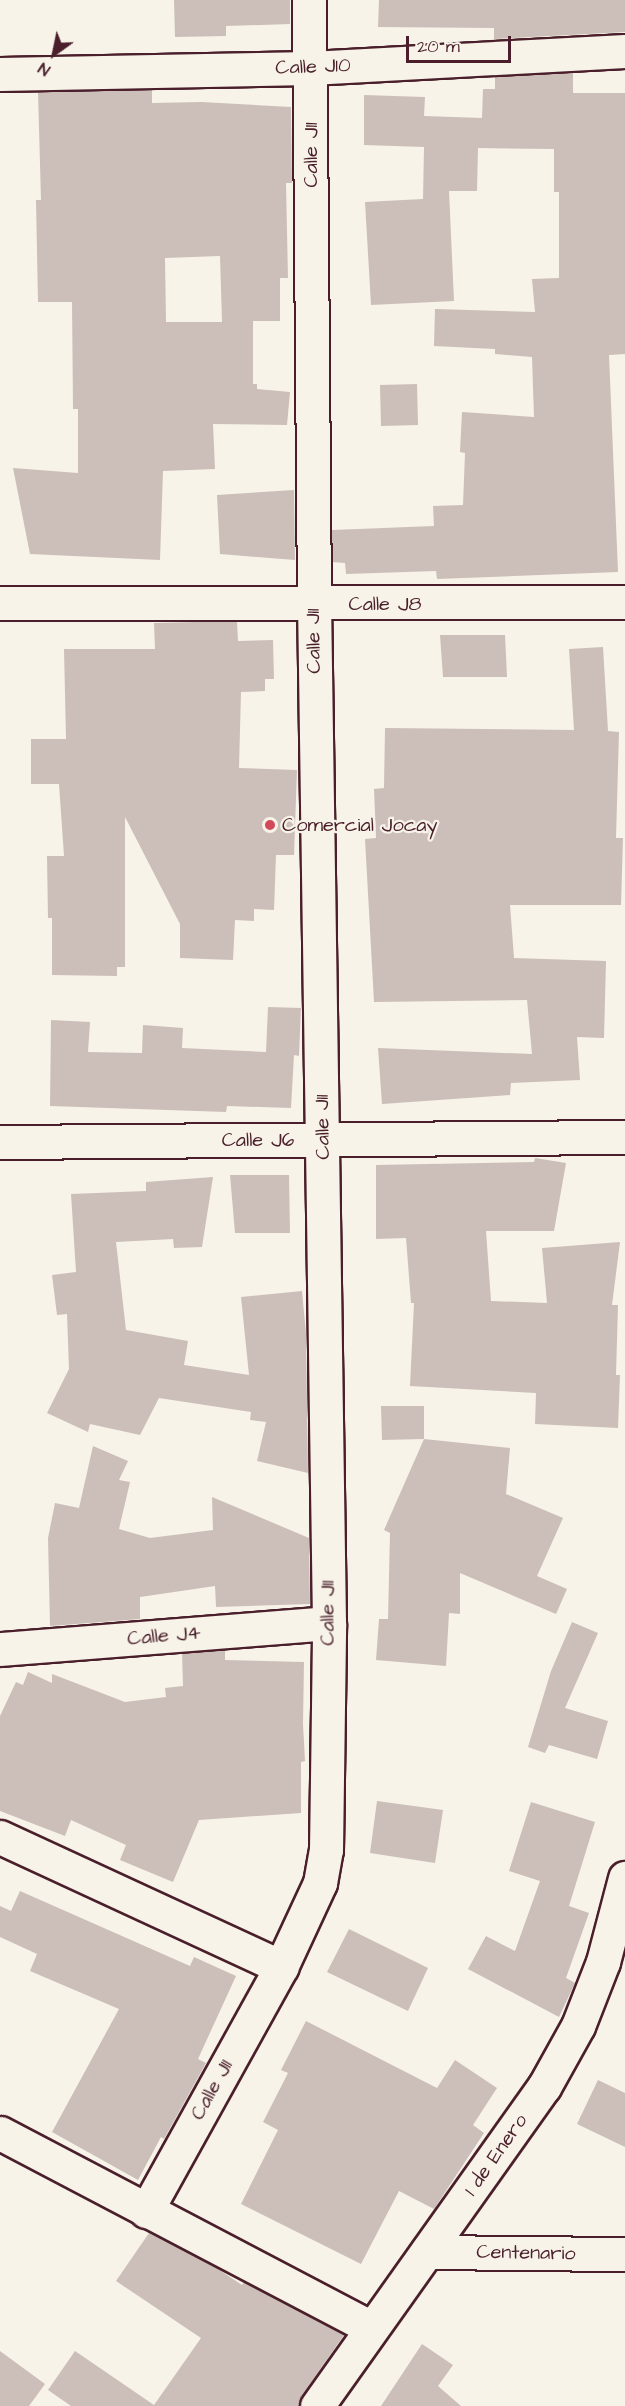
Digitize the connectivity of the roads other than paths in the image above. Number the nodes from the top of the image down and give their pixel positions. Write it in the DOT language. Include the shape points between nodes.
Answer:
graph roads {
  1 [pos="309,0"];
  2 [pos="625,51"];
  3 [pos="310,68"];
  4 [pos="0,74"];
  5 [pos="625,602"];
  6 [pos="0,603"];
  7 [pos="314,604"];
  8 [pos="625,1137"];
  9 [pos="323,1139"];
  10 [pos="0,1142"];
  11 [pos="329,1623"];
  12 [pos="0,1649"];
  13 [pos="0,1837"];
  14 [pos="625,1878"];
  15 [pos="281,1967"];
  16 [pos="0,2133"];
  17 [pos="146,2211"];
  18 [pos="427,2252"];
  19 [pos="625,2254"];
  20 [pos="371,2328"];
  21 [pos="317,2406"];
  1 -- 3 [label="street, Calle J11"];
  2 -- 3 [label="street, Calle J10"];
  3 -- 4 [label="street, Calle J10"];
  3 -- 7 [label="street, Calle J11"];
  5 -- 7 [label="street, Calle J8"];
  6 -- 7 [label="street, Calle J8"];
  7 -- 9 [label="street, Calle J11"];
  8 -- 9 [label="street, Calle J6"];
  9 -- 10 [label="street, Calle J6"];
  9 -- 11 [label="street, Calle J11"];
  11 -- 12 [label="street, Calle J4"];
  11 -- 15 [label="street, Calle J11" via="326,1850 320,1882"];
  13 -- 15 [label="street"];
  14 -- 18 [label="street, 1 de Enero" via="603,1962 578,2026 544,2088"];
  15 -- 17 [label="street, Calle J11"];
  16 -- 17 [label="street"];
  17 -- 20 [label="street"];
  18 -- 19 [label="street, Centenario"];
  18 -- 20 [label="street, 1 de Enero"];
  20 -- 21 [label="street, 1 de Enero"];
}
